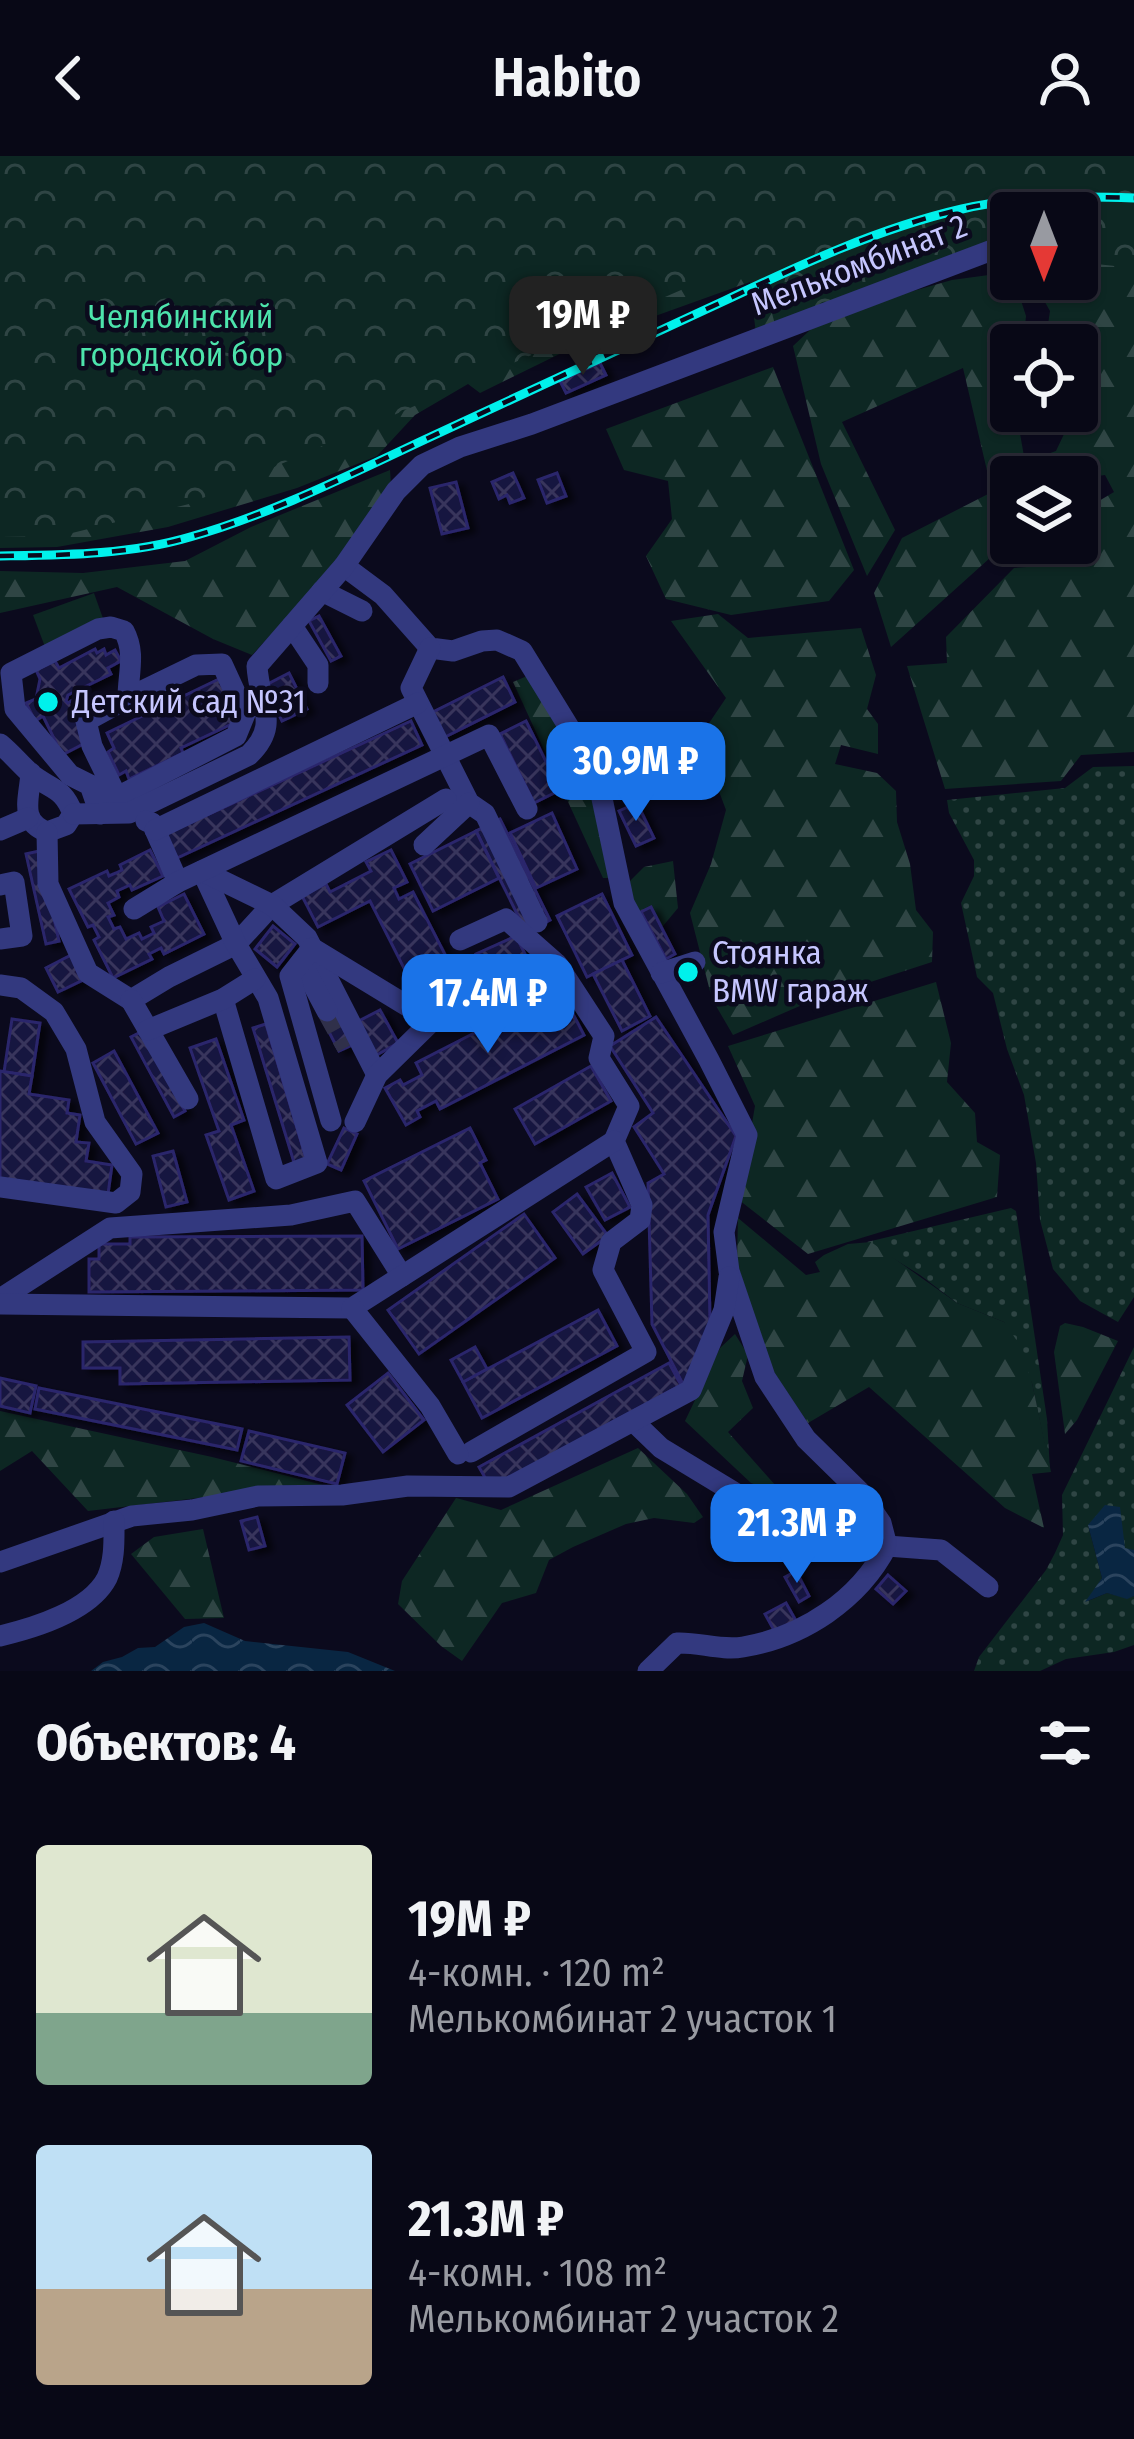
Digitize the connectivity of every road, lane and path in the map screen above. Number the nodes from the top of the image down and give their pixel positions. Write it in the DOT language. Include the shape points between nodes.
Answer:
graph roads {
  1 [pos="990,251"];
  2 [pos="344,566"];
  3 [pos="322,591"];
  4 [pos="362,611"];
  5 [pos="292,626"];
  6 [pos="430,648"];
  7 [pos="318,683"];
  8 [pos="128,698"];
  9 [pos="418,703"];
  10 [pos="7,717"];
  11 [pos="0,744"];
  12 [pos="444,755"];
  13 [pos="31,773"];
  14 [pos="446,799"];
  15 [pos="469,803"];
  16 [pos="123,805"];
  17 [pos="527,809"];
  18 [pos="73,814"];
  19 [pos="100,814"];
  20 [pos="28,818"];
  21 [pos="0,830"];
  22 [pos="155,830"];
  23 [pos="47,832"];
  24 [pos="424,845"];
  25 [pos="202,871"];
  26 [pos="178,882"];
  27 [pos="0,884"];
  28 [pos="272,904"];
  29 [pos="134,909"];
  30 [pos="537,922"];
  31 [pos="0,939"];
  32 [pos="460,940"];
  33 [pos="236,944"];
  34 [pos="307,955"];
  35 [pos="695,962"];
  36 [pos="557,964"];
  37 [pos="661,973"];
  38 [pos="254,979"];
  39 [pos="0,985"];
  40 [pos="223,999"];
  41 [pos="131,1000"];
  42 [pos="327,1011"];
  43 [pos="432,1021"];
  44 [pos="148,1030"];
  45 [pos="347,1047"];
  46 [pos="373,1083"];
  47 [pos="188,1099"];
  48 [pos="331,1120"];
  49 [pos="355,1122"];
  50 [pos="614,1141"];
  51 [pos="0,1187"];
  52 [pos="729,1271"];
  53 [pos="402,1276"];
  54 [pos="0,1302"];
  55 [pos="352,1308"];
  56 [pos="634,1422"];
  57 [pos="750,1502"];
  58 [pos="114,1521"];
  59 [pos="887,1546"];
  60 [pos="0,1562"];
  61 [pos="988,1587"];
  62 [pos="0,1636"];
  63 [pos="648,1671"];
  1 -- 2 [label="street, Мелькомбинат 2" via="422,465"];
  2 -- 3 [label="street, Мелькомбинат 2"];
  2 -- 6 [label="street"];
  3 -- 4 [label="street"];
  3 -- 5 [label="street, Мелькомбинат 2"];
  5 -- 7 [label="street" via="318,665"];
  5 -- 16 [label="street, Мелькомбинат 2" via="257,666 268,723 263,742 249,755"];
  6 -- 9 [label="street" via="411,688"];
  6 -- 37 [label="street" via="497,640 522,651 586,755 624,904"];
  8 -- 10 [label="street" via="130,643 124,631 98,629 11,673"];
  8 -- 16 [label="street" via="86,721"];
  8 -- 16 [label="street" via="196,665 222,664 245,714 236,736"];
  9 -- 12 [label="street"];
  9 -- 22 [label="street"];
  10 -- 19 [label="street" via="90,785"];
  11 -- 13 [label="street"];
  12 -- 15 [label="street"];
  12 -- 17 [label="street" via="489,735"];
  12 -- 25 [label="street"];
  13 -- 18 [label="street" via="67,797"];
  13 -- 20 [label="street"];
  14 -- 28 [label="street"];
  15 -- 24 [label="street"];
  15 -- 30 [label="street" via="485,814"];
  16 -- 19 [label="street"];
  16 -- 22 [label="street"];
  18 -- 19 [label="street"];
  18 -- 23 [label="street"];
  20 -- 21 [label="street"];
  20 -- 23 [label="street"];
  22 -- 26 [label="street"];
  23 -- 41 [label="street" via="48,884 88,973"];
  25 -- 26 [label="street"];
  25 -- 28 [label="street"];
  25 -- 33 [label="street"];
  26 -- 29 [label="street"];
  27 -- 31 [label="street" via="14,882 22,936"];
  28 -- 33 [label="street"];
  28 -- 34 [label="street" via="307,938"];
  32 -- 36 [label="street" via="506,920"];
  33 -- 38 [label="street"];
  33 -- 41 [label="street"];
  34 -- 42 [label="street"];
  34 -- 43 [label="street"];
  34 -- 46 [label="street"];
  34 -- 48 [label="street" via="290,976"];
  35 -- 37 [label="street"];
  36 -- 43 [label="street"];
  36 -- 50 [label="street" via="604,1036 599,1058 629,1106"];
  37 -- 52 [label="street" via="747,1135 724,1232"];
  38 -- 40 [label="street"];
  38 -- 40 [label="street" via="268,998 316,1163 276,1179"];
  39 -- 51 [label="street" via="21,988 54,1012 76,1049 95,1122 132,1174 130,1192 116,1203"];
  40 -- 44 [label="street"];
  41 -- 44 [label="street"];
  43 -- 46 [label="street"];
  44 -- 47 [label="street"];
  45 -- 46 [label="street"];
  46 -- 49 [label="street"];
  50 -- 53 [label="street"];
  50 -- 55 [label="street" via="642,1205 640,1220 611,1242 603,1270 646,1352 464,1453"];
  52 -- 56 [label="street" via="724,1310 691,1390"];
  52 -- 59 [label="street" via="765,1376 806,1439 859,1491"];
  53 -- 54 [label="street" via="355,1202 291,1215 110,1228"];
  53 -- 55 [label="street"];
  54 -- 55 [label="street"];
  56 -- 57 [label="street"];
  56 -- 58 [label="street" via="508,1487 257,1496"];
  58 -- 60 [label="street"];
  58 -- 62 [label="street" via="113,1560 100,1589 56,1621"];
  59 -- 61 [label="street" via="941,1550"];
  59 -- 63 [label="street" via="876,1569 800,1630 742,1647 676,1643"];
}
